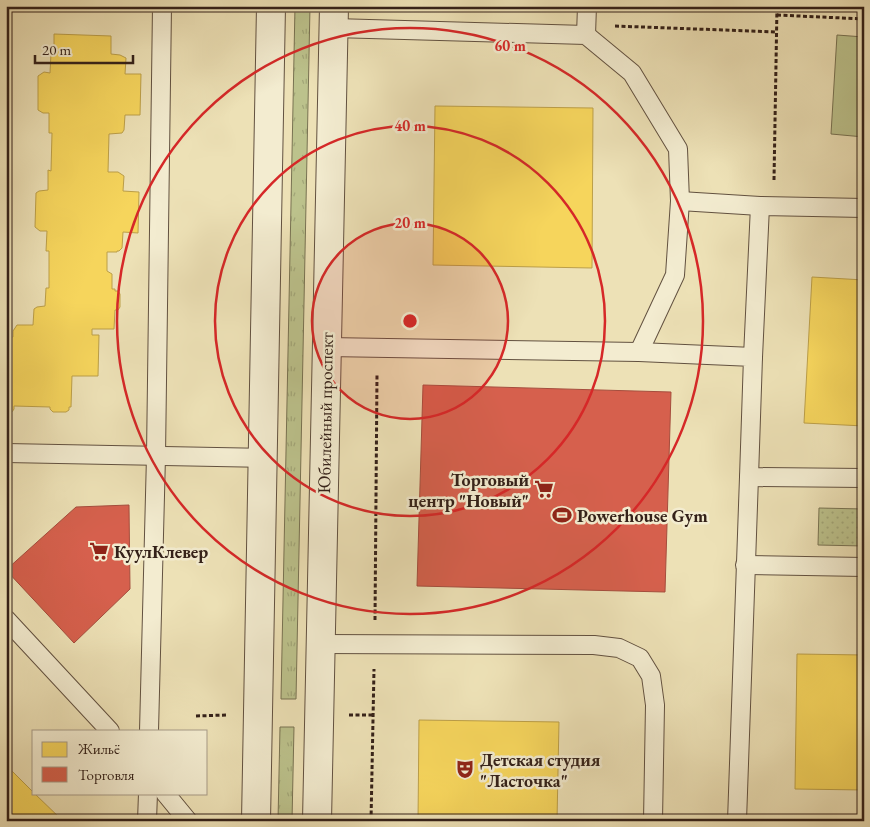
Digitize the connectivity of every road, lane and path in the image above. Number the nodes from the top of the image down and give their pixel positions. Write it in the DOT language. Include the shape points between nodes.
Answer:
graph roads {
  1 [pos="162,6"];
  2 [pos="271,6"];
  3 [pos="587,6"];
  4 [pos="778,6"];
  5 [pos="777,14"];
  6 [pos="334,17"];
  7 [pos="864,19"];
  8 [pos="587,30"];
  9 [pos="777,32"];
  10 [pos="680,201"];
  11 [pos="767,206"];
  12 [pos="864,208"];
  13 [pos="327,347"];
  14 [pos="377,348"];
  15 [pos="639,352"];
  16 [pos="752,357"];
  17 [pos="6,453"];
  18 [pos="156,456"];
  19 [pos="262,458"];
  20 [pos="749,477"];
  21 [pos="864,478"];
  22 [pos="745,565"];
  23 [pos="864,568"];
  24 [pos="6,619"];
  25 [pos="320,644"];
  26 [pos="374,644"];
  27 [pos="109,730"];
  28 [pos="150,730"];
  29 [pos="148,794"];
  30 [pos="166,794"];
  31 [pos="147,821"];
  32 [pos="188,821"];
  33 [pos="256,821"];
  34 [pos="316,821"];
  35 [pos="371,821"];
  36 [pos="653,821"];
  37 [pos="737,821"];
  1 -- 18 [label="lane"];
  2 -- 19 [label="street"];
  3 -- 8 [label="lane"];
  4 -- 5 [label="path"];
  5 -- 7 [label="path"];
  5 -- 9 [label="path"];
  6 -- 8 [label="lane"];
  6 -- 13 [label="street, Юбилейный проспект"];
  8 -- 9 [label="path"];
  8 -- 10 [label="lane" via="632,73 678,150"];
  9 -- 11 [label="path"];
  10 -- 11 [label="lane"];
  10 -- 15 [label="lane" via="675,275"];
  11 -- 12 [label="lane"];
  11 -- 16 [label="lane"];
  13 -- 14 [label="lane"];
  13 -- 25 [label="street, Юбилейный проспект"];
  14 -- 15 [label="lane"];
  14 -- 26 [label="path"];
  15 -- 16 [label="lane"];
  16 -- 20 [label="lane"];
  17 -- 18 [label="lane"];
  18 -- 19 [label="lane"];
  18 -- 28 [label="lane"];
  19 -- 33 [label="street"];
  20 -- 21 [label="lane"];
  20 -- 22 [label="lane"];
  22 -- 23 [label="lane"];
  22 -- 37 [label="lane"];
  24 -- 27 [label="lane"];
  25 -- 26 [label="lane"];
  25 -- 34 [label="street, Юбилейный проспект"];
  26 -- 35 [label="path"];
  26 -- 36 [label="lane" via="594,645 619,648 640,658 651,676 655,705"];
  29 -- 31 [label="lane"];
  30 -- 32 [label="lane"];
}
